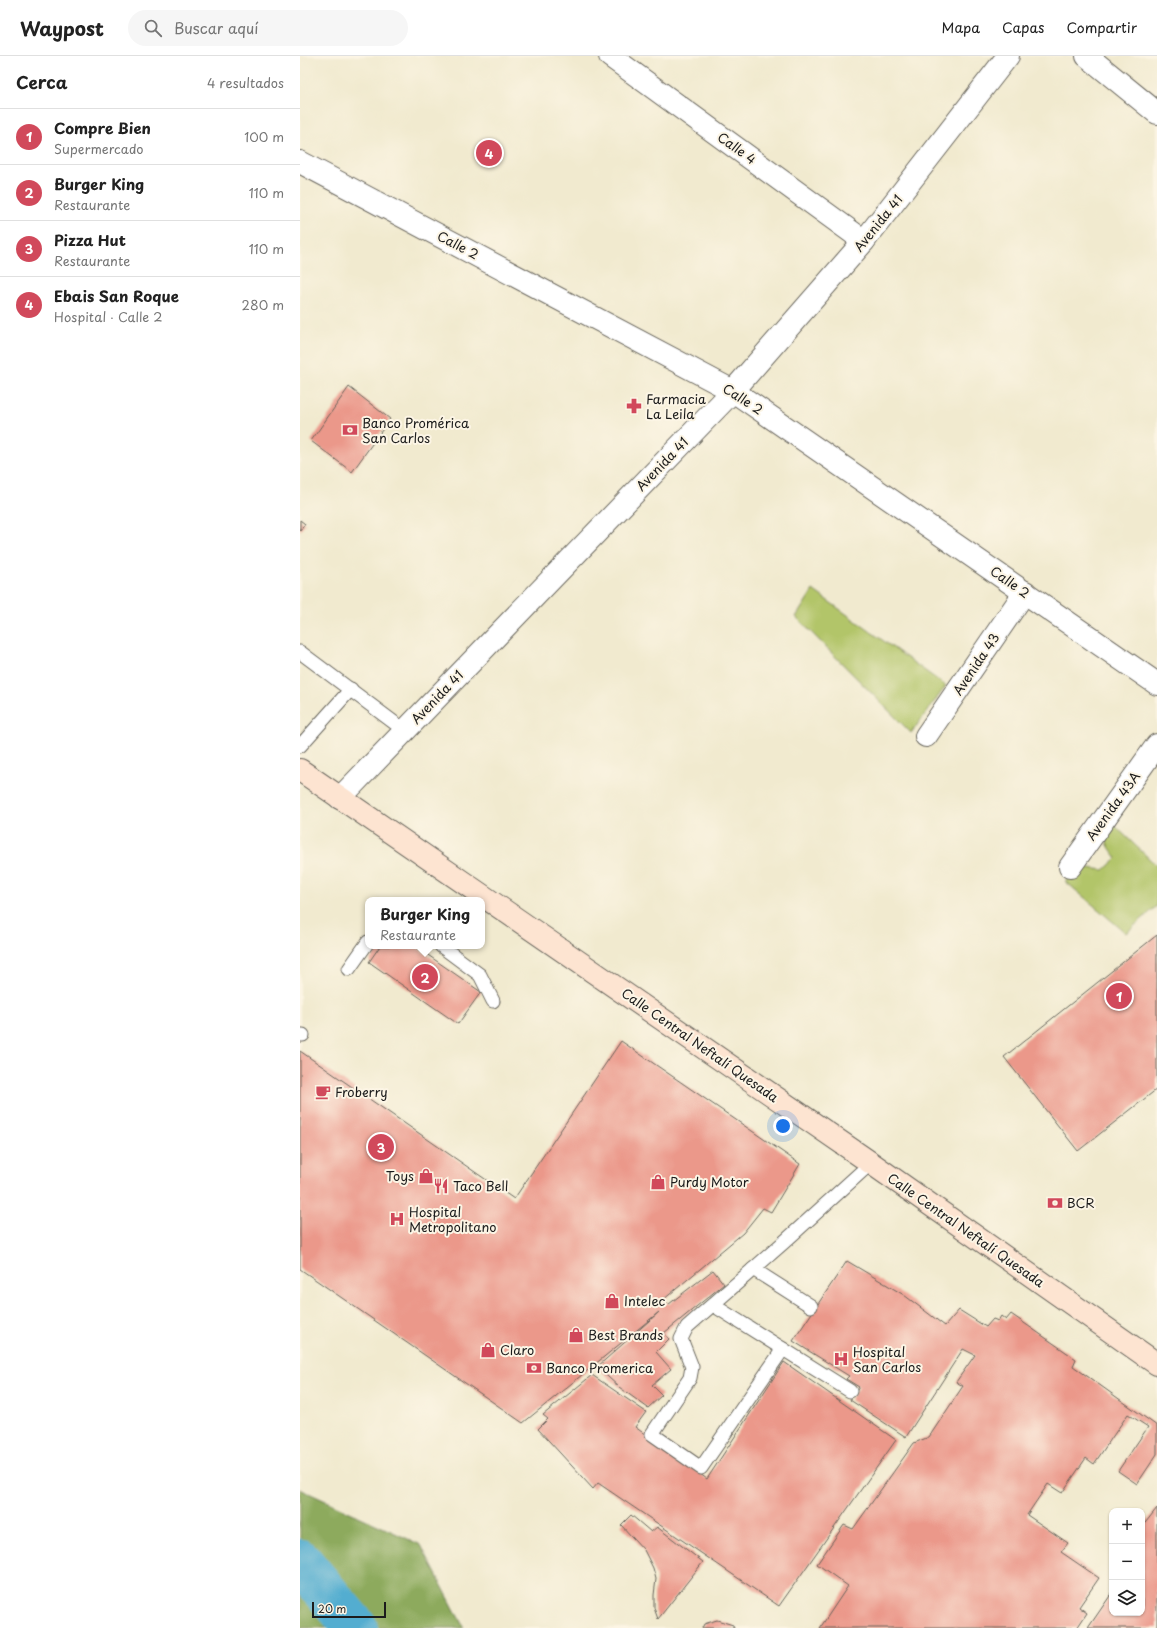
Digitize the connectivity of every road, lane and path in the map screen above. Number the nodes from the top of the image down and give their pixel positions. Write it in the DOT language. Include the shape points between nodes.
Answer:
graph roads {
  1 [pos="610,56"];
  2 [pos="1008,56"];
  3 [pos="1087,56"];
  4 [pos="1157,113"];
  5 [pos="300,162"];
  6 [pos="864,241"];
  7 [pos="733,391"];
  8 [pos="1025,592"];
  9 [pos="300,652"];
  10 [pos="1157,684"];
  11 [pos="351,689"];
  12 [pos="404,730"];
  13 [pos="926,736"];
  14 [pos="1157,745"];
  15 [pos="300,746"];
  16 [pos="300,770"];
  17 [pos="340,798"];
  18 [pos="1070,867"];
  19 [pos="484,897"];
  20 [pos="485,898"];
  21 [pos="365,946"];
  22 [pos="444,949"];
  23 [pos="349,969"];
  24 [pos="493,1001"];
  25 [pos="871,1163"];
  26 [pos="753,1270"];
  27 [pos="713,1305"];
  28 [pos="811,1306"];
  29 [pos="782,1349"];
  30 [pos="1157,1364"];
  31 [pos="850,1391"];
  1 -- 6 [label="street, Calle 4"];
  2 -- 6 [label="street, Avenida 41"];
  3 -- 4 [label="street"];
  5 -- 7 [label="street, Calle 2"];
  6 -- 7 [label="street, Avenida 41"];
  7 -- 8 [label="street, Calle 2"];
  7 -- 12 [label="street, Avenida 41"];
  8 -- 10 [label="street, Calle 2"];
  8 -- 13 [label="street, Avenida 43"];
  9 -- 11 [label="lane"];
  11 -- 12 [label="lane"];
  11 -- 15 [label="lane"];
  12 -- 17 [label="street, Avenida 41"];
  14 -- 18 [label="street, Avenida 43A"];
  16 -- 17 [label="main road, Calle Central Neftalí Quesada"];
  17 -- 19 [label="main road, Calle Central Neftalí Quesada"];
  20 -- 25 [label="main road, Calle Central Neftalí Quesada"];
  21 -- 23 [label="lane"];
  22 -- 24 [label="lane" via="480,975"];
  25 -- 26 [label="lane"];
  25 -- 30 [label="main road, Calle Central Neftalí Quesada"];
  26 -- 27 [label="lane"];
  26 -- 28 [label="lane"];
  27 -- 29 [label="lane"];
  27 -- 29 [label="lane" via="687,1327 681,1339 692,1367 690,1378 652,1434 701,1468"];
  29 -- 31 [label="lane"];
}
